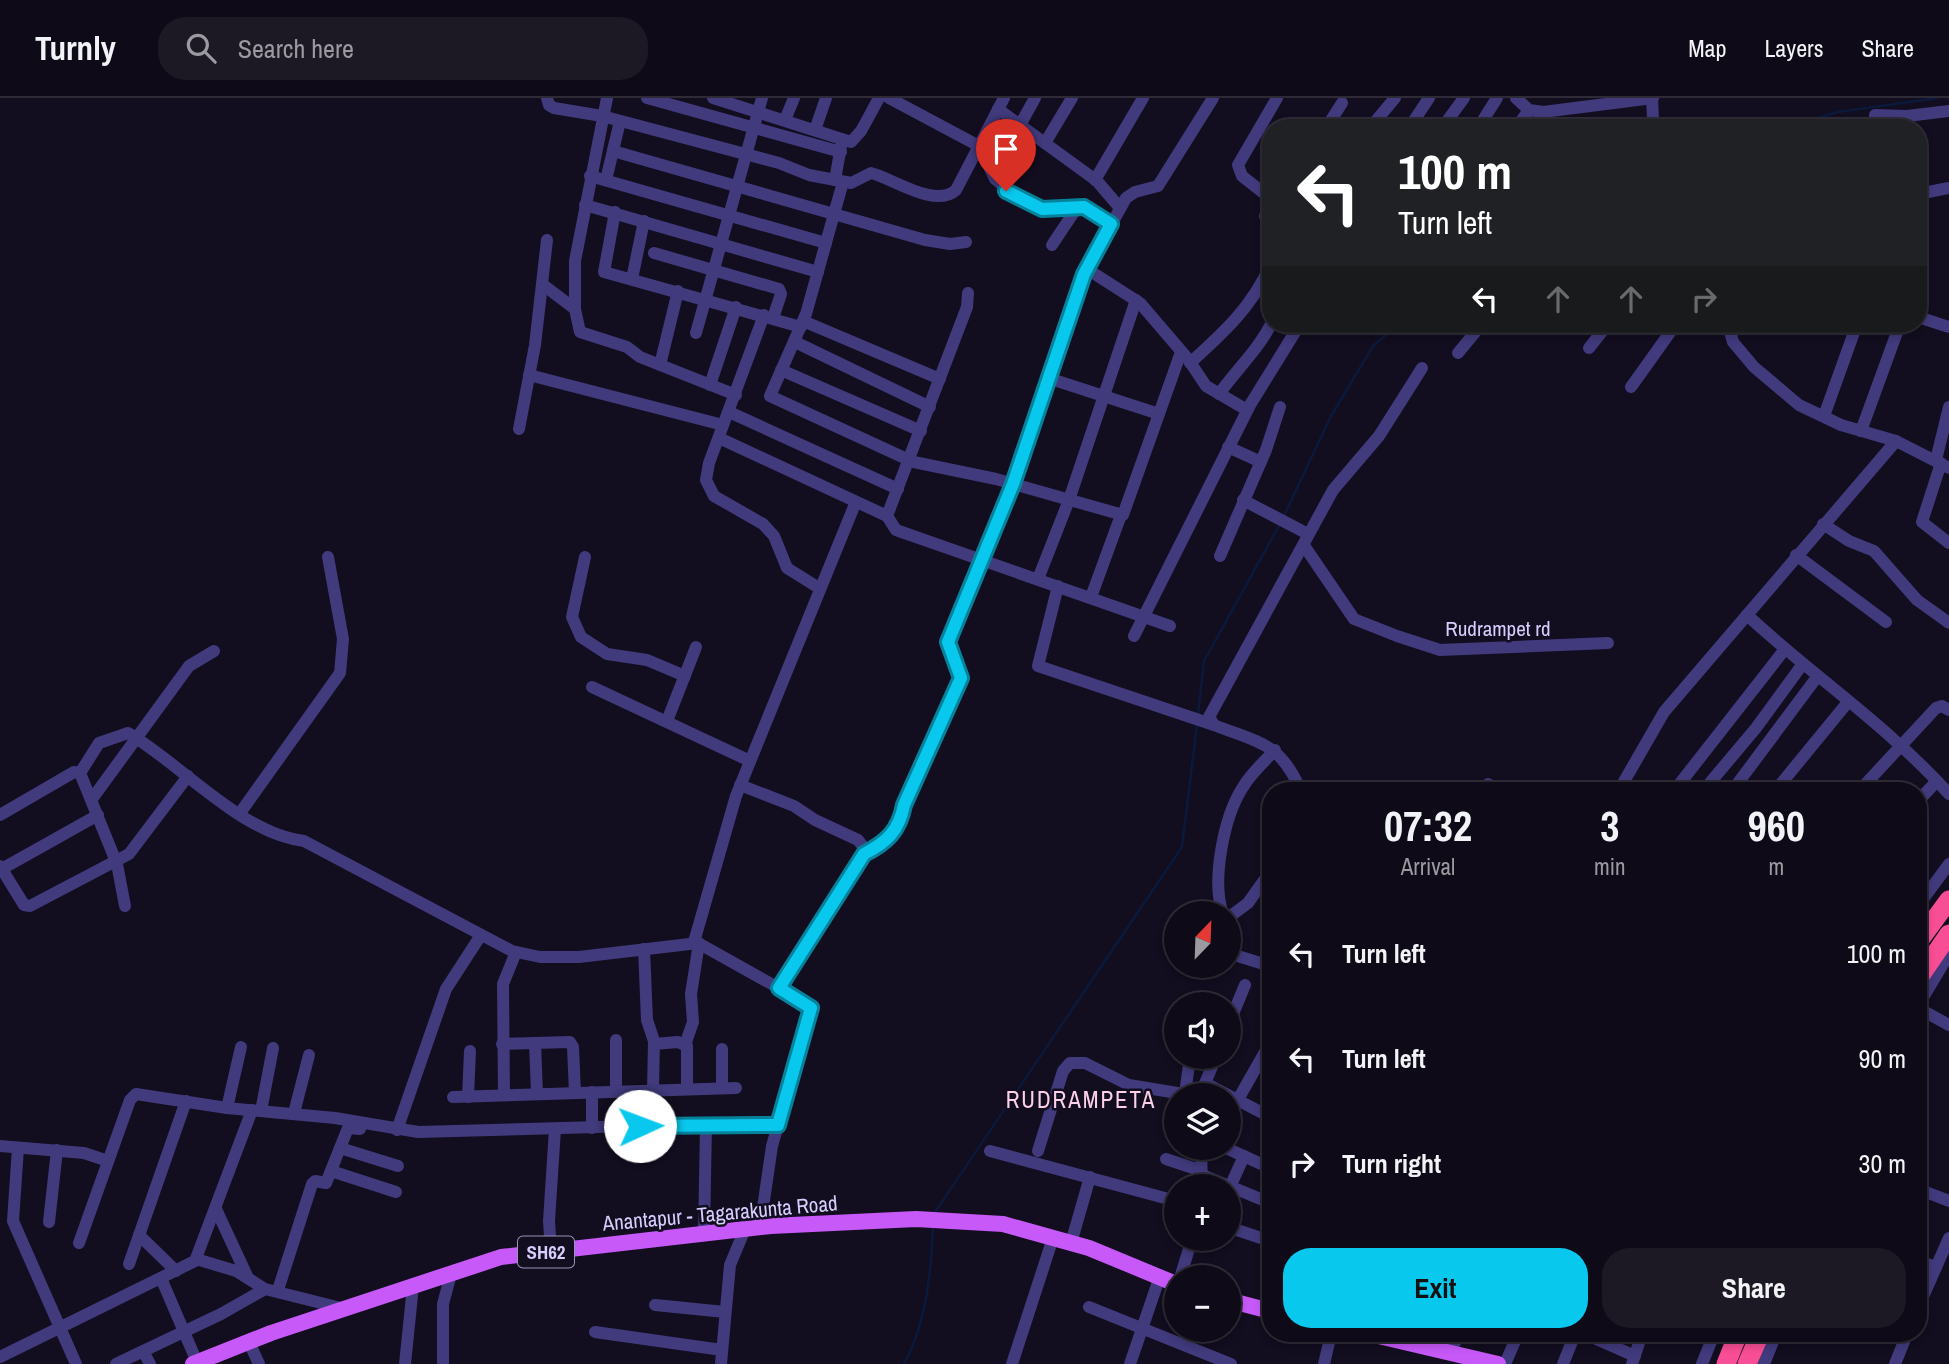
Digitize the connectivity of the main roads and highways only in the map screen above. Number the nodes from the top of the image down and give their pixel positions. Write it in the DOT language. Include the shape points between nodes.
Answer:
graph roads {
  1 [pos="1949,900"];
  2 [pos="1927,930"];
  3 [pos="1949,934"];
  4 [pos="1927,966"];
  5 [pos="1164,1281"];
  6 [pos="1241,1303"];
  7 [pos="1262,1309"];
  8 [pos="1413,1342"];
  9 [pos="1735,1342"];
  10 [pos="1757,1342"];
  11 [pos="1457,1357"];
  12 [pos="195,1363"];
  13 [pos="1498,1364"];
  14 [pos="1726,1364"];
  15 [pos="1747,1364"];
  1 -- 2 [label="highway"];
  3 -- 4 [label="highway"];
  5 -- 12 [label="main road, Anantapur - Tagarakunta Road / SH62" via="1071,1243 1003,1224 916,1219 753,1228 501,1257"];
  6 -- 7 [label="main road"];
  8 -- 11 [label="main road"];
  9 -- 14 [label="highway"];
  10 -- 15 [label="highway"];
  11 -- 13 [label="main road"];
}
